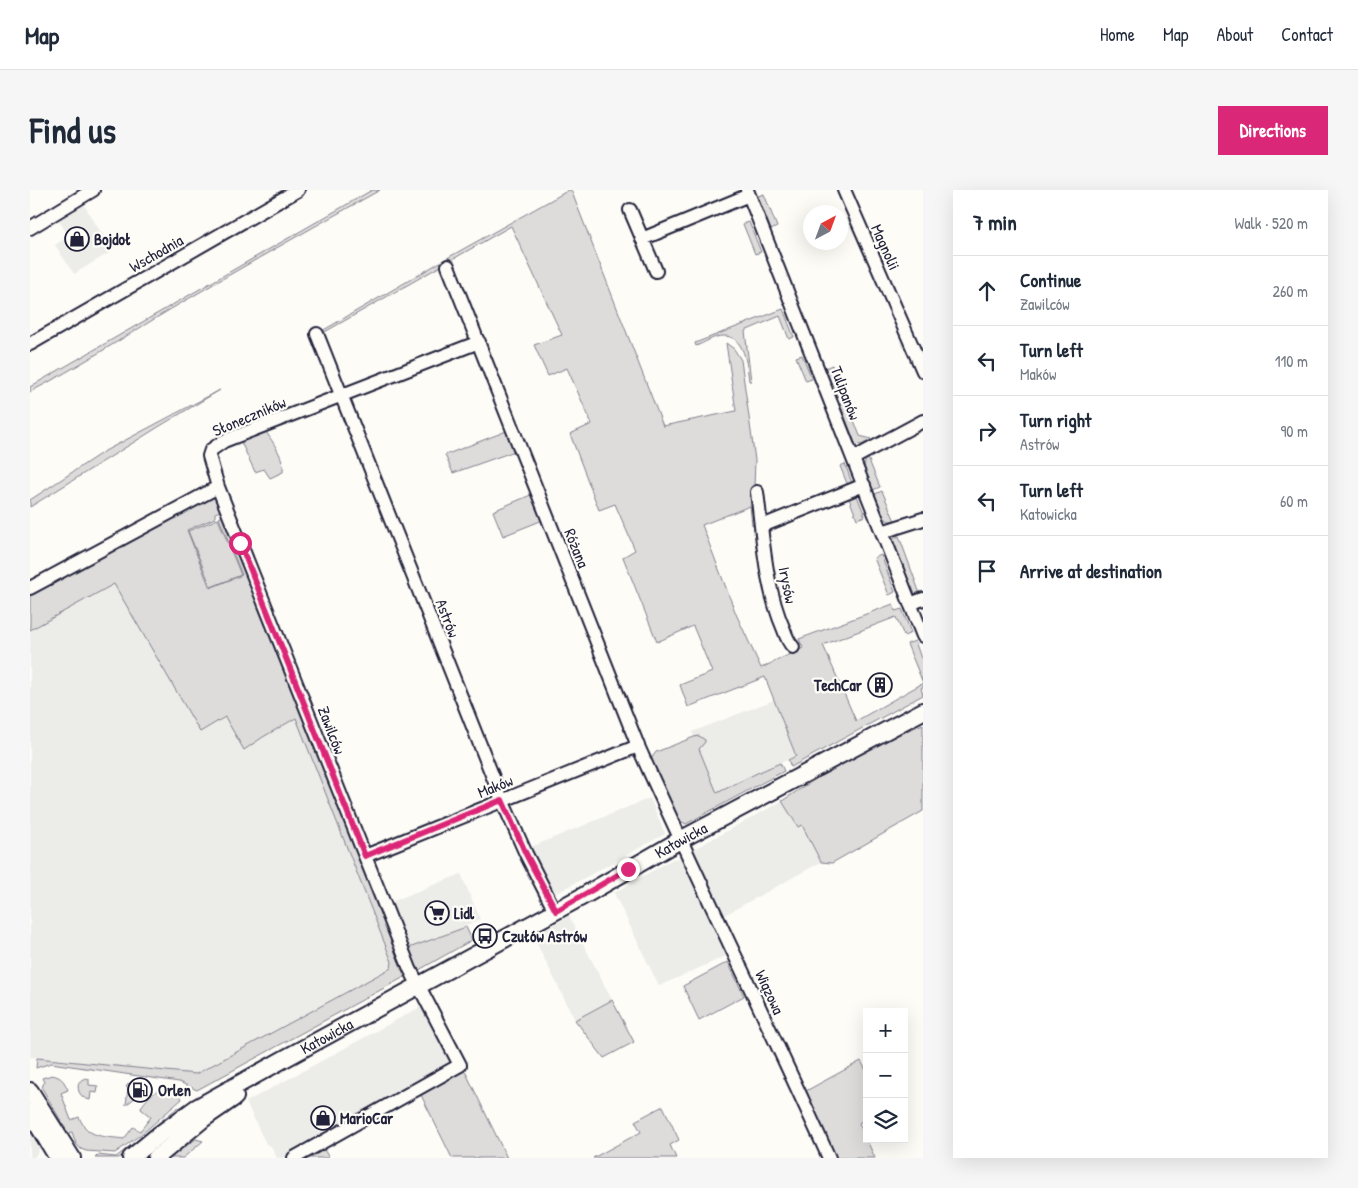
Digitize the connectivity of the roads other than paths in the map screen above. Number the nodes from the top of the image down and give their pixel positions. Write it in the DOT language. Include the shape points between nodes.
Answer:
graph roads {
  1 [pos="93,190"];
  2 [pos="298,190"];
  3 [pos="844,190"];
  4 [pos="748,193"];
  5 [pos="630,210"];
  6 [pos="30,228"];
  7 [pos="642,239"];
  8 [pos="448,266"];
  9 [pos="656,271"];
  10 [pos="317,334"];
  11 [pos="479,342"];
  12 [pos="30,344"];
  13 [pos="923,372"];
  14 [pos="342,395"];
  15 [pos="923,421"];
  16 [pos="854,458"];
  17 [pos="864,485"];
  18 [pos="218,487"];
  19 [pos="758,492"];
  20 [pos="923,519"];
  21 [pos="762,526"];
  22 [pos="882,532"];
  23 [pos="30,588"];
  24 [pos="923,599"];
  25 [pos="910,604"];
  26 [pos="923,636"];
  27 [pos="793,646"];
  28 [pos="923,711"];
  29 [pos="638,746"];
  30 [pos="502,800"];
  31 [pos="680,840"];
  32 [pos="365,856"];
  33 [pos="556,911"];
  34 [pos="418,985"];
  35 [pos="284,1059"];
  36 [pos="30,1091"];
  37 [pos="30,1112"];
  38 [pos="69,1157"];
  39 [pos="131,1158"];
  40 [pos="156,1158"];
  41 [pos="294,1158"];
  42 [pos="829,1158"];
  1 -- 6 [label="street"];
  2 -- 12 [label="street, Wschodnia"];
  3 -- 13 [label="street, Magnolii"];
  4 -- 7 [label="street, Tulipanów"];
  4 -- 16 [label="street, Tulipanów"];
  5 -- 7 [label="street"];
  7 -- 9 [label="street"];
  8 -- 11 [label="street, Różana"];
  10 -- 14 [label="street, Astrów"];
  11 -- 14 [label="street, Słoneczników"];
  11 -- 29 [label="street, Różana"];
  14 -- 18 [label="street, Słoneczników" via="217,445 209,456"];
  14 -- 30 [label="street, Astrów"];
  15 -- 16 [label="street"];
  16 -- 17 [label="street, Tulipanów"];
  17 -- 21 [label="street"];
  17 -- 22 [label="street, Tulipanów"];
  18 -- 23 [label="street"];
  18 -- 32 [label="street, Zawilców"];
  19 -- 21 [label="street, Irysów"];
  20 -- 22 [label="street"];
  21 -- 27 [label="street, Irysów" via="776,612"];
  22 -- 25 [label="street, Tulipanów"];
  24 -- 25 [label="street"];
  25 -- 26 [label="street, Tulipanów"];
  28 -- 31 [label="main road, Katowicka"];
  29 -- 30 [label="street, Maków"];
  29 -- 31 [label="street, Różana"];
  30 -- 32 [label="street, Maków"];
  30 -- 33 [label="street, Astrów"];
  31 -- 33 [label="main road, Katowicka"];
  31 -- 42 [label="street, Wiązowa"];
  32 -- 34 [label="street, Zawilców"];
  33 -- 34 [label="main road, Katowicka"];
  34 -- 35 [label="main road, Katowicka"];
  34 -- 41 [label="street, Zawilców" via="460,1065"];
  35 -- 39 [label="main road, Katowicka" via="196,1108"];
  35 -- 40 [label="main road, Katowicka"];
  36 -- 38 [label="main road"];
  37 -- 38 [label="main road"];
}
